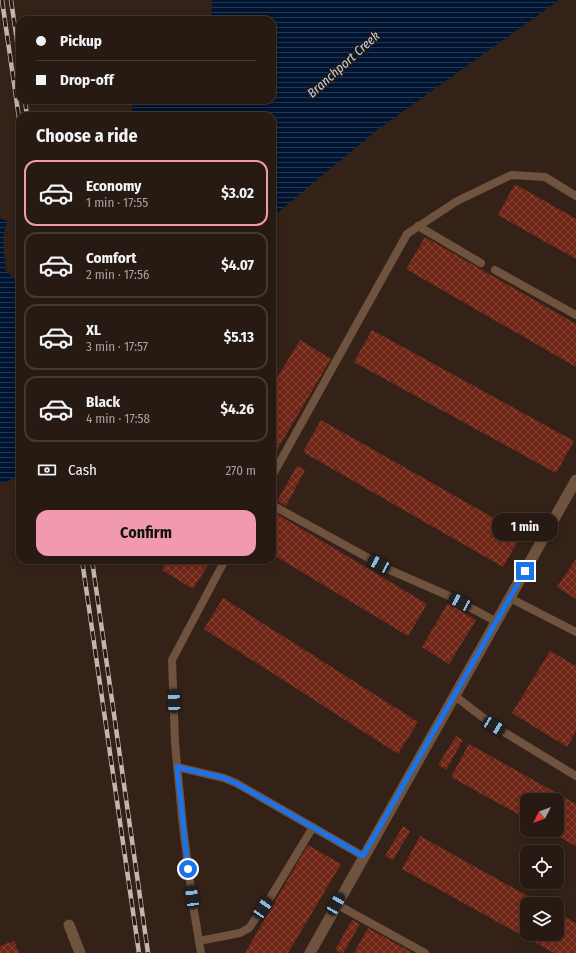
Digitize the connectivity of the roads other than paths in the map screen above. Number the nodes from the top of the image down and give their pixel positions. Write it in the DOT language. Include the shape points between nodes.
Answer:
graph roads {
  1 [pos="576,196"];
  2 [pos="418,226"];
  3 [pos="481,263"];
  4 [pos="495,270"];
  5 [pos="576,315"];
  6 [pos="276,469"];
  7 [pos="576,480"];
  8 [pos="573,492"];
  9 [pos="276,507"];
  10 [pos="223,564"];
  11 [pos="510,598"];
  12 [pos="497,622"];
  13 [pos="576,632"];
  14 [pos="455,696"];
  15 [pos="177,767"];
  16 [pos="576,776"];
  17 [pos="313,827"];
  18 [pos="363,856"];
  19 [pos="336,904"];
  20 [pos="69,925"];
  21 [pos="199,941"];
  22 [pos="80,953"];
  23 [pos="201,953"];
  24 [pos="310,953"];
  25 [pos="425,953"];
  1 -- 2 [label="lane" via="545,177 512,175 457,202"];
  2 -- 3 [label="lane"];
  2 -- 6 [label="lane" via="407,234"];
  4 -- 5 [label="lane"];
  7 -- 8 [label="street"];
  8 -- 11 [label="street"];
  9 -- 12 [label="lane" via="392,571 448,595"];
  10 -- 15 [label="lane" via="172,660"];
  11 -- 12 [label="street"];
  11 -- 13 [label="lane"];
  12 -- 14 [label="street"];
  14 -- 16 [label="lane" via="494,726"];
  14 -- 18 [label="street"];
  15 -- 17 [label="lane" via="236,783"];
  15 -- 21 [label="lane"];
  17 -- 18 [label="lane"];
  17 -- 21 [label="lane" via="249,928 240,933"];
  18 -- 19 [label="street"];
  19 -- 24 [label="street"];
  19 -- 25 [label="lane"];
  20 -- 22 [label="street"];
  21 -- 23 [label="lane"];
}
